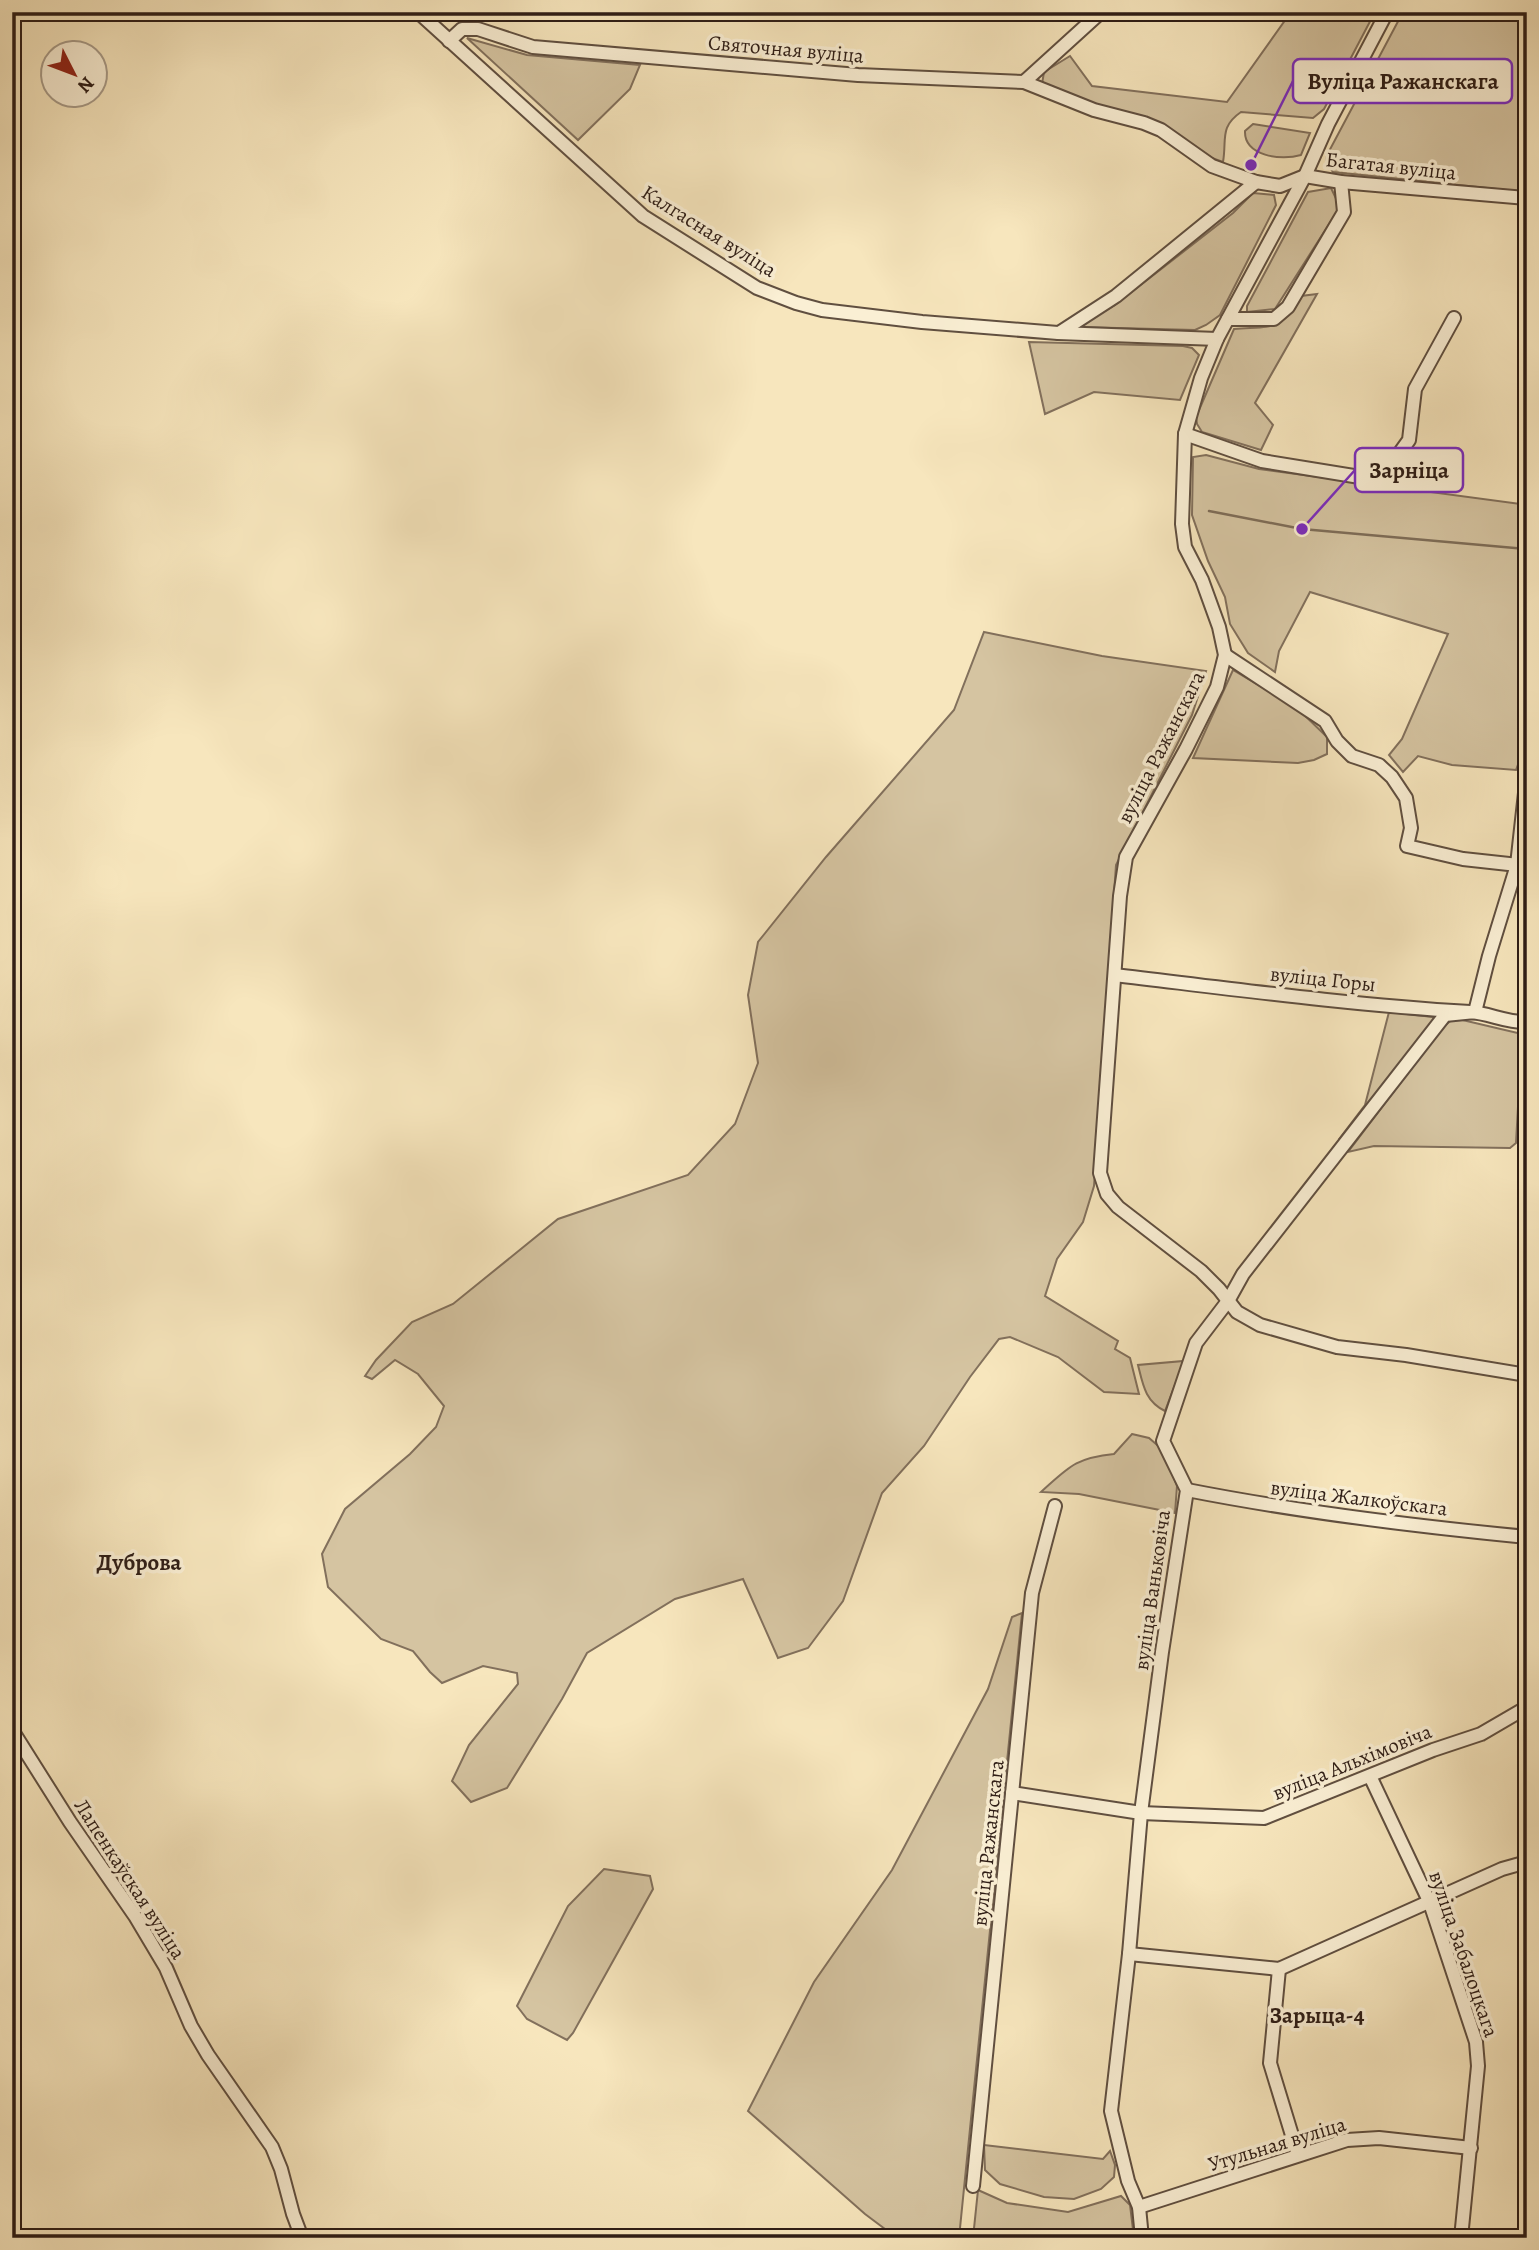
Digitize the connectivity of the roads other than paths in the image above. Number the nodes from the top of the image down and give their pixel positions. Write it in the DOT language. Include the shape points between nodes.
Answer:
graph roads {
  1 [pos="418,12"];
  2 [pos="1101,12"];
  3 [pos="1387,12"];
  4 [pos="449,41"];
  5 [pos="1024,82"];
  6 [pos="1305,176"];
  7 [pos="1256,182"];
  8 [pos="1341,182"];
  9 [pos="1527,198"];
  10 [pos="1454,318"];
  11 [pos="1228,319"];
  12 [pos="1058,334"];
  13 [pos="1217,339"];
  14 [pos="1185,434"];
  15 [pos="1224,655"];
  16 [pos="1527,775"];
  17 [pos="1522,865"];
  18 [pos="1115,975"];
  19 [pos="1475,1012"];
  20 [pos="1527,1022"];
  21 [pos="1228,1301"];
  22 [pos="1527,1376"];
  23 [pos="1187,1490"];
  24 [pos="1055,1506"];
  25 [pos="1527,1537"];
  26 [pos="1527,1701"];
  27 [pos="12,1730"];
  28 [pos="1370,1776"];
  29 [pos="1012,1793"];
  30 [pos="1141,1813"];
  31 [pos="1527,1862"];
  32 [pos="1430,1903"];
  33 [pos="1129,1954"];
  34 [pos="1279,1969"];
  35 [pos="1471,2148"];
  36 [pos="1298,2155"];
  37 [pos="973,2186"];
  38 [pos="1139,2207"];
  39 [pos="302,2238"];
  40 [pos="1142,2238"];
  41 [pos="1461,2238"];
  1 -- 4 [label="street, Калгасная вуліца"];
  2 -- 5 [label="street"];
  3 -- 6 [label="street, вуліца Ражанскага"];
  4 -- 5 [label="street, Святочная вуліца" via="462,29 478,29 533,47 858,75"];
  4 -- 12 [label="street, Калгасная вуліца" via="643,216 757,288 822,310"];
  5 -- 7 [label="street, Багатая вуліца" via="1094,110 1144,123 1212,166"];
  6 -- 7 [label="street, Багатая вуліца" via="1280,186"];
  6 -- 8 [label="street, Багатая вуліца"];
  6 -- 11 [label="street, вуліца Ражанскага"];
  7 -- 12 [label="street" via="1116,296"];
  8 -- 9 [label="street, Багатая вуліца"];
  8 -- 11 [label="street" via="1344,212 1288,307 1274,320"];
  10 -- 14 [label="street" via="1415,389 1409,440 1391,465 1366,478 1262,461"];
  11 -- 13 [label="street, вуліца Ражанскага"];
  12 -- 13 [label="street, Калгасная вуліца"];
  13 -- 14 [label="street, вуліца Ражанскага"];
  14 -- 15 [label="street, вуліца Ражанскага" via="1185,547 1219,627"];
  15 -- 17 [label="street" via="1325,721 1352,756 1379,765 1392,777 1406,798 1411,828 1407,846 1463,859"];
  15 -- 18 [label="street, вуліца Ражанскага" via="1217,687 1126,857"];
  16 -- 17 [label="street"];
  17 -- 19 [label="street" via="1489,956"];
  18 -- 19 [label="street, вуліца Горы"];
  18 -- 21 [label="street, вуліца Ражанскага" via="1100,1173 1107,1194 1201,1271"];
  19 -- 20 [label="street, вуліца Горы"];
  19 -- 21 [label="street, вуліца Ваньковіча" via="1445,1015 1243,1275"];
  21 -- 22 [label="street" via="1260,1325 1336,1347"];
  21 -- 23 [label="street, вуліца Ваньковіча" via="1196,1343 1163,1441"];
  23 -- 25 [label="street, вуліца Жалкоўскага" via="1268,1506"];
  23 -- 30 [label="street, вуліца Ваньковіча"];
  24 -- 29 [label="street, вуліца Ражанскага" via="1032,1592"];
  26 -- 28 [label="street, вуліца Альхімовіча" via="1524,1709 1480,1734"];
  27 -- 39 [label="street, Лапенкаўская вуліца" via="141,1927 166,1968 191,2026 272,2147"];
  28 -- 30 [label="street, вуліца Альхімовіча" via="1264,1818"];
  28 -- 32 [label="street, вуліца Забалоцкага"];
  29 -- 30 [label="street, вуліца Альхімовіча"];
  29 -- 37 [label="street, вуліца Ражанскага"];
  30 -- 33 [label="street, вуліца Ваньковіча"];
  31 -- 32 [label="street"];
  32 -- 34 [label="street"];
  32 -- 35 [label="street, вуліца Забалоцкага" via="1476,2042"];
  33 -- 34 [label="street"];
  33 -- 38 [label="street, вуліца Ваньковіча" via="1111,2111"];
  34 -- 36 [label="street" via="1270,2063"];
  35 -- 36 [label="street, Утульная вуліца" via="1379,2138 1347,2140"];
  35 -- 41 [label="street, вуліца Забалоцкага"];
  36 -- 38 [label="street, Утульная вуліца"];
  38 -- 40 [label="street, вуліца Ваньковіча"];
}
